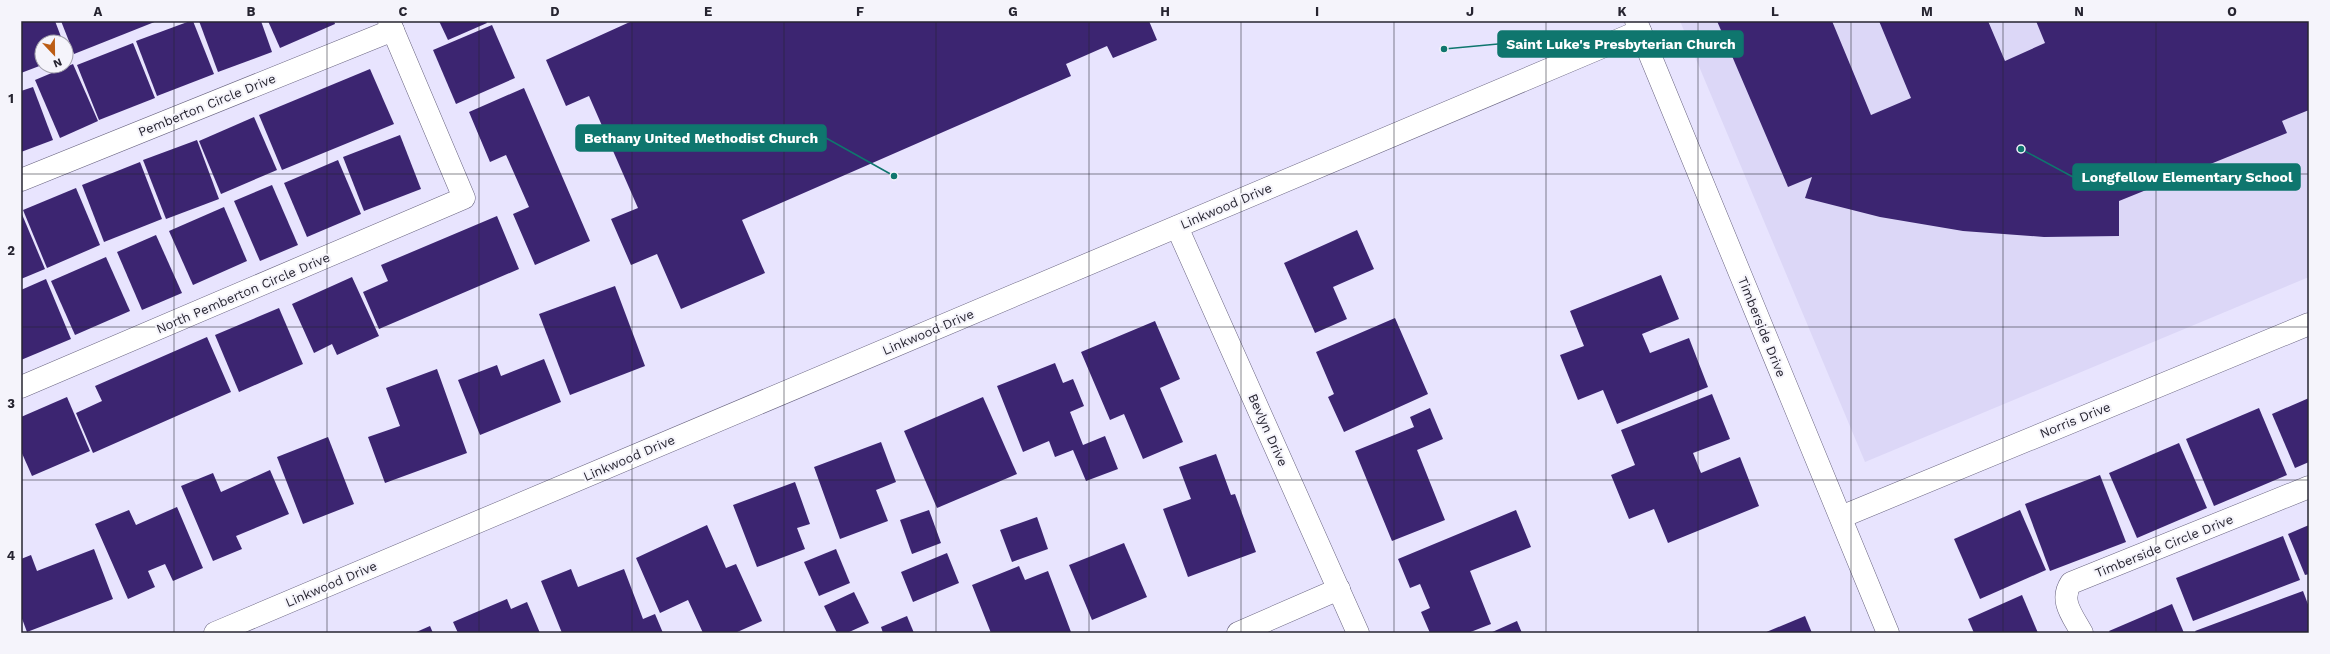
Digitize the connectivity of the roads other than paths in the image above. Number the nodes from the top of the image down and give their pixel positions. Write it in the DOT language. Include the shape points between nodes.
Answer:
graph roads {
  1 [pos="391,26"];
  2 [pos="1638,26"];
  3 [pos="21,180"];
  4 [pos="1177,227"];
  5 [pos="2309,324"];
  6 [pos="21,387"];
  7 [pos="2309,487"];
  8 [pos="1840,517"];
  9 [pos="1339,589"];
  10 [pos="215,633"];
  11 [pos="1238,633"];
  12 [pos="1358,633"];
  13 [pos="1888,633"];
  14 [pos="2082,633"];
  1 -- 3 [label="street, Pemberton Circle Drive"];
  1 -- 6 [label="street, North Pemberton Circle Drive" via="464,198"];
  2 -- 4 [label="street, Linkwood Drive"];
  2 -- 8 [label="street, Timberside Drive"];
  4 -- 9 [label="street, Bevlyn Drive"];
  4 -- 10 [label="street, Linkwood Drive"];
  5 -- 8 [label="street, Norris Drive"];
  7 -- 14 [label="street, Timberside Circle Drive" via="2071,583 2065,598"];
  8 -- 13 [label="street, Timberside Drive"];
  9 -- 11 [label="street"];
  9 -- 12 [label="street, Bevlyn Drive"];
}
